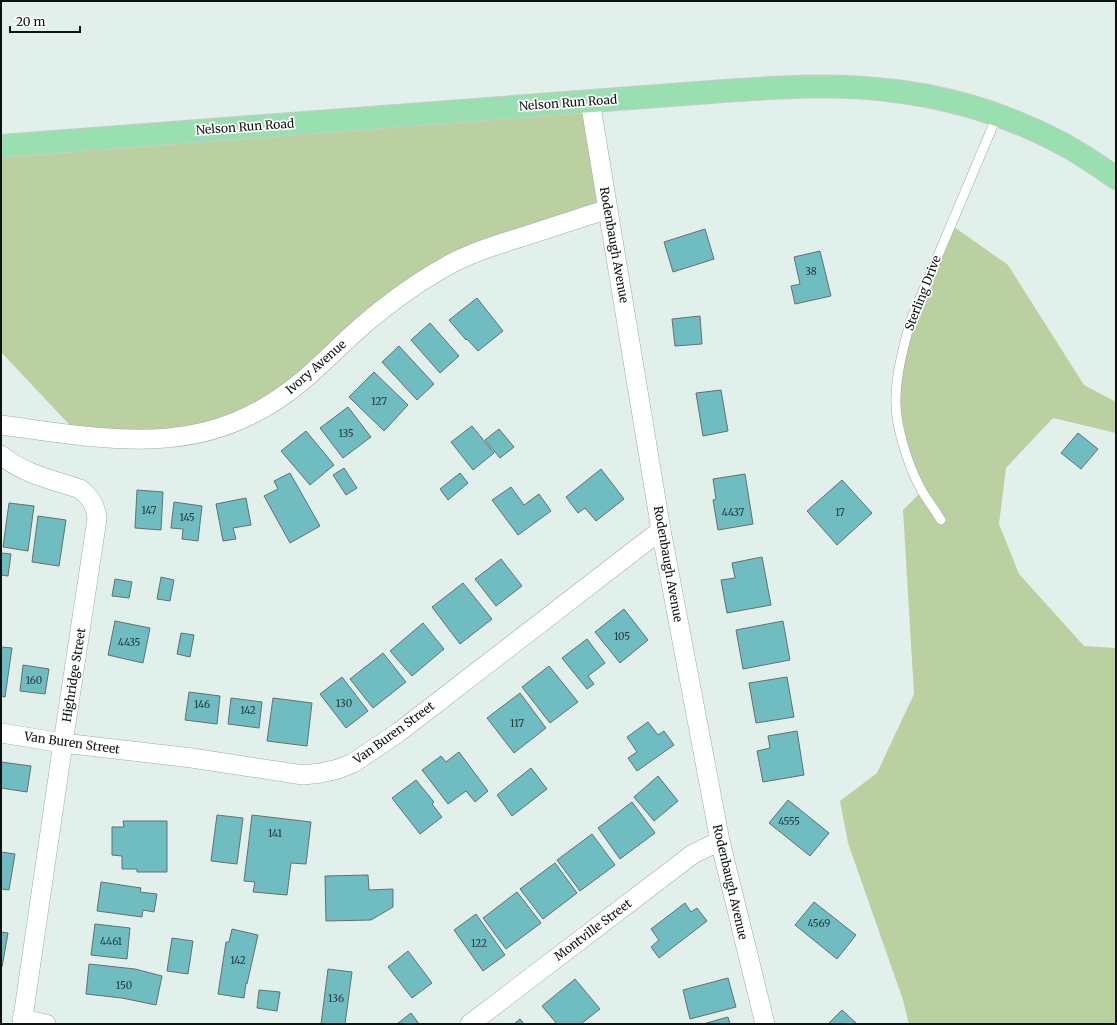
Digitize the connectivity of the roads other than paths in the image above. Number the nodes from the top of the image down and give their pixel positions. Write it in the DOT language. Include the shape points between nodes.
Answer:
graph roads {
  1 [pos="590,101"];
  2 [pos="997,116"];
  3 [pos="1,146"];
  4 [pos="1116,178"];
  5 [pos="608,209"];
  6 [pos="1,425"];
  7 [pos="1,455"];
  8 [pos="941,520"];
  9 [pos="661,530"];
  10 [pos="1,733"];
  11 [pos="63,743"];
  12 [pos="720,841"];
  13 [pos="22,1021"];
  14 [pos="46,1024"];
  15 [pos="470,1024"];
  16 [pos="765,1024"];
  1 -- 2 [label="main road, Nelson Run Road" via="791,87 854,87 930,97"];
  1 -- 3 [label="main road, Nelson Run Road"];
  1 -- 5 [label="street, Rodenbaugh Avenue"];
  2 -- 4 [label="main road, Nelson Run Road" via="1063,144"];
  2 -- 8 [label="lane, Sterling Drive" via="910,322 896,395 898,423 911,468 922,492"];
  5 -- 6 [label="street, Ivory Avenue" via="491,246 441,269 416,284 368,321 281,397 234,424 188,436 141,440 80,436"];
  5 -- 9 [label="street, Rodenbaugh Avenue"];
  7 -- 11 [label="street, Highridge Street" via="20,468 80,489 88,495 97,511"];
  9 -- 11 [label="street, Van Buren Street" via="399,732 353,763 338,769 303,775 192,758"];
  9 -- 12 [label="street, Rodenbaugh Avenue"];
  10 -- 11 [label="street, Van Buren Street"];
  11 -- 13 [label="street, Highridge Street"];
  12 -- 15 [label="street, Montville Street" via="687,858"];
  12 -- 16 [label="street, Rodenbaugh Avenue"];
  13 -- 14 [label="street"];
}
